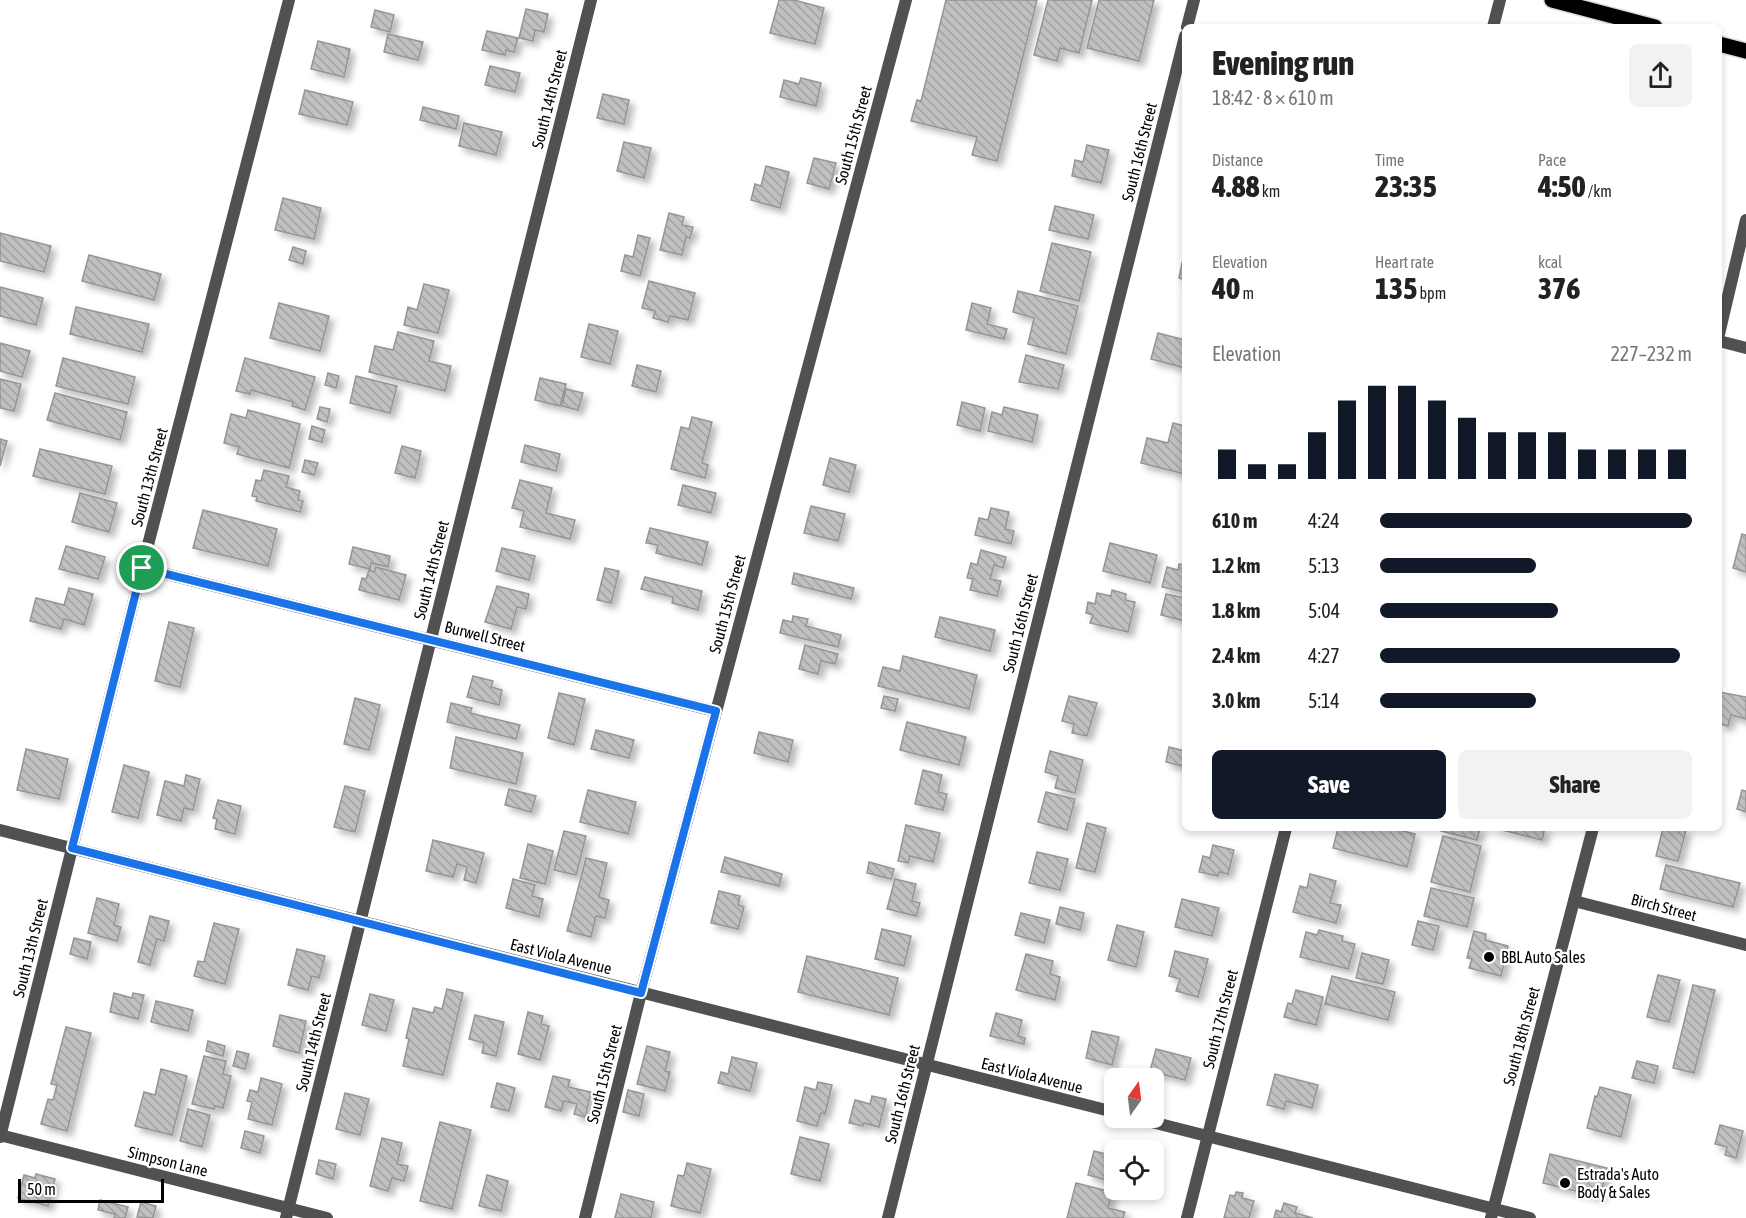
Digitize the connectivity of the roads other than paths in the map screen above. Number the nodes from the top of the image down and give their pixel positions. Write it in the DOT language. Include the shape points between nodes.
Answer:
graph roads {
  1 [pos="289,0"];
  2 [pos="591,0"];
  3 [pos="906,0"];
  4 [pos="1194,0"];
  5 [pos="1500,0"];
  6 [pos="1552,0"];
  7 [pos="1188,24"];
  8 [pos="1494,24"];
  9 [pos="1644,24"];
  10 [pos="1722,45"];
  11 [pos="1182,48"];
  12 [pos="1746,51"];
  13 [pos="1746,220"];
  14 [pos="1722,321"];
  15 [pos="1722,342"];
  16 [pos="1746,348"];
  17 [pos="142,568"];
  18 [pos="430,640"];
  19 [pos="716,711"];
  20 [pos="0,830"];
  21 [pos="1285,831"];
  22 [pos="1592,831"];
  23 [pos="72,848"];
  24 [pos="1574,901"];
  25 [pos="360,922"];
  26 [pos="1746,945"];
  27 [pos="641,993"];
  28 [pos="926,1065"];
  29 [pos="1104,1110"];
  30 [pos="1164,1125"];
  31 [pos="1207,1135"];
  32 [pos="0,1136"];
  33 [pos="288,1213"];
  34 [pos="1492,1213"];
  35 [pos="327,1218"];
  36 [pos="585,1218"];
  37 [pos="888,1218"];
  38 [pos="1187,1218"];
  39 [pos="1530,1218"];
  1 -- 17 [label="street, South 13th Street"];
  2 -- 18 [label="street, South 14th Street"];
  3 -- 19 [label="street, South 15th Street"];
  4 -- 7 [label="street"];
  5 -- 8 [label="street"];
  6 -- 9 [label="main road"];
  10 -- 12 [label="main road"];
  11 -- 28 [label="street, South 16th Street"];
  13 -- 14 [label="street"];
  15 -- 16 [label="street"];
  17 -- 18 [label="street, Burwell Street"];
  17 -- 23 [label="street, South 13th Street"];
  18 -- 19 [label="street, Burwell Street"];
  18 -- 25 [label="street, South 14th Street"];
  19 -- 27 [label="street, South 15th Street"];
  20 -- 23 [label="street, East Viola Avenue"];
  21 -- 31 [label="street, South 17th Street"];
  22 -- 24 [label="street, South 18th Street"];
  23 -- 25 [label="street, East Viola Avenue"];
  23 -- 32 [label="street, South 13th Street"];
  24 -- 26 [label="street, Birch Street"];
  24 -- 34 [label="street, South 18th Street"];
  25 -- 27 [label="street, East Viola Avenue"];
  25 -- 33 [label="street, South 14th Street"];
  27 -- 28 [label="street, East Viola Avenue"];
  27 -- 36 [label="street, South 15th Street"];
  28 -- 29 [label="street, East Viola Avenue"];
  28 -- 37 [label="street, South 16th Street"];
  30 -- 31 [label="street"];
  31 -- 34 [label="street"];
  31 -- 38 [label="street, South 17th Street"];
  32 -- 33 [label="street, Simpson Lane"];
  33 -- 35 [label="street, Simpson Lane"];
  34 -- 39 [label="street"];
}
